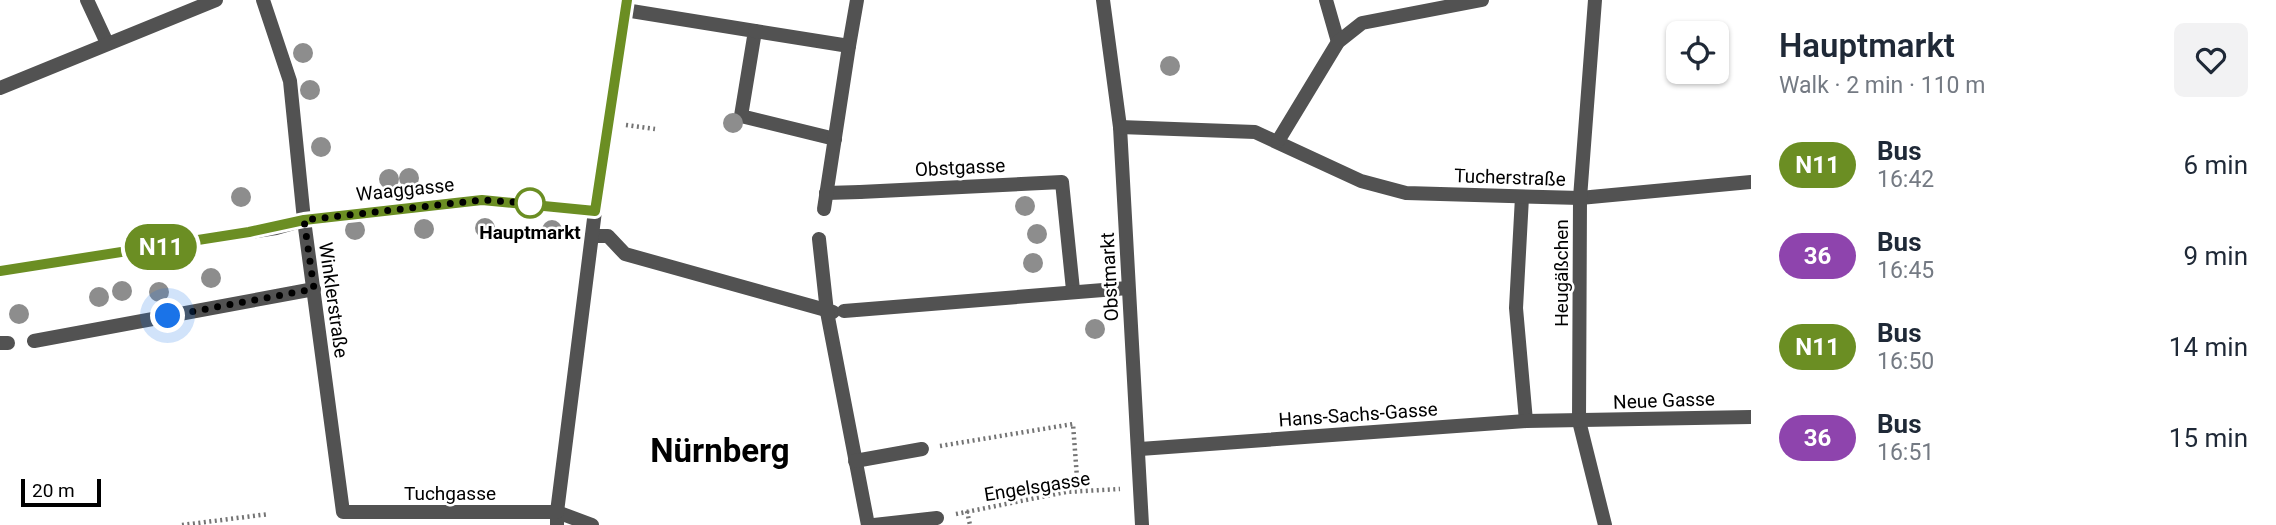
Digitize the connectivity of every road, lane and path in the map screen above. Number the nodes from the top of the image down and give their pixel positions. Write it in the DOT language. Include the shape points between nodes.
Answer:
graph roads {
  1 [pos="87,0"];
  2 [pos="216,0"];
  3 [pos="263,0"];
  4 [pos="1103,0"];
  5 [pos="1326,0"];
  6 [pos="1482,0"];
  7 [pos="1595,0"];
  8 [pos="856,2"];
  9 [pos="626,5"];
  10 [pos="755,31"];
  11 [pos="1338,42"];
  12 [pos="107,43"];
  13 [pos="849,46"];
  14 [pos="0,88"];
  15 [pos="608,122"];
  16 [pos="1119,127"];
  17 [pos="655,129"];
  18 [pos="835,139"];
  19 [pos="1278,141"];
  20 [pos="1062,181"];
  21 [pos="1751,182"];
  22 [pos="826,193"];
  23 [pos="1522,197"];
  24 [pos="1580,198"];
  25 [pos="824,209"];
  26 [pos="595,211"];
  27 [pos="304,220"];
  28 [pos="592,236"];
  29 [pos="819,239"];
  30 [pos="0,271"];
  31 [pos="1128,288"];
  32 [pos="314,289"];
  33 [pos="1073,290"];
  34 [pos="827,312"];
  35 [pos="34,341"];
  36 [pos="1751,417"];
  37 [pos="1526,421"];
  38 [pos="1579,421"];
  39 [pos="922,449"];
  40 [pos="1140,449"];
  41 [pos="855,461"];
  42 [pos="1142,488"];
  43 [pos="1078,491"];
  44 [pos="967,512"];
  45 [pos="269,514"];
  46 [pos="344,518"];
  47 [pos="557,518"];
  48 [pos="937,518"];
  49 [pos="182,525"];
  50 [pos="592,525"];
  51 [pos="868,525"];
  52 [pos="874,525"];
  53 [pos="970,525"];
  54 [pos="1142,525"];
  55 [pos="1605,525"];
  1 -- 12 [label="street"];
  2 -- 12 [label="street"];
  3 -- 27 [label="street, Winklerstraße" via="290,81"];
  4 -- 16 [label="street, Obstmarkt"];
  5 -- 11 [label="street"];
  6 -- 11 [label="street" via="1362,23"];
  7 -- 24 [label="street, Heugäßchen"];
  8 -- 13 [label="street"];
  9 -- 10 [label="street"];
  9 -- 15 [label="street"];
  10 -- 13 [label="street"];
  10 -- 18 [label="street" via="741,116"];
  11 -- 19 [label="street"];
  12 -- 14 [label="street"];
  13 -- 18 [label="street"];
  15 -- 17 [label="path"];
  15 -- 26 [label="street"];
  16 -- 19 [label="street" via="1255,132"];
  16 -- 31 [label="street, Obstmarkt"];
  18 -- 22 [label="street"];
  19 -- 23 [label="street, Tucherstraße" via="1361,181 1406,193"];
  20 -- 22 [label="street, Obstgasse"];
  20 -- 33 [label="street, Obstmarkt"];
  21 -- 24 [label="street, Tucherstraße"];
  22 -- 25 [label="street"];
  23 -- 24 [label="street, Tucherstraße"];
  23 -- 37 [label="street, Heugäßchen" via="1516,308"];
  24 -- 38 [label="street, Heugäßchen"];
  26 -- 27 [label="street, Waaggasse" via="482,200"];
  26 -- 28 [label="street"];
  27 -- 30 [label="street, Waaggasse"];
  27 -- 32 [label="street, Winklerstraße"];
  28 -- 34 [label="street" via="608,236 625,254"];
  28 -- 47 [label="street"];
  29 -- 34 [label="street"];
  31 -- 33 [label="street"];
  31 -- 40 [label="street, Obstmarkt"];
  32 -- 35 [label="street"];
  32 -- 46 [label="street, Winklerstraße"];
  33 -- 34 [label="street"];
  34 -- 41 [label="street"];
  36 -- 38 [label="street, Neue Gasse"];
  37 -- 38 [label="street, Hans-Sachs-Gasse"];
  37 -- 40 [label="street, Hans-Sachs-Gasse"];
  38 -- 55 [label="street, Heugäßchen"];
  39 -- 41 [label="street"];
  39 -- 43 [label="path" via="1073,424"];
  40 -- 42 [label="street, Obstmarkt"];
  41 -- 51 [label="street"];
  42 -- 43 [label="path, Engelsgasse"];
  42 -- 54 [label="street, Obstmarkt"];
  43 -- 44 [label="path, Engelsgasse"];
  44 -- 48 [label="path, Engelsgasse"];
  44 -- 53 [label="path"];
  45 -- 49 [label="path"];
  46 -- 47 [label="street, Tuchgasse"];
  47 -- 50 [label="street"];
  48 -- 52 [label="street"];
}
